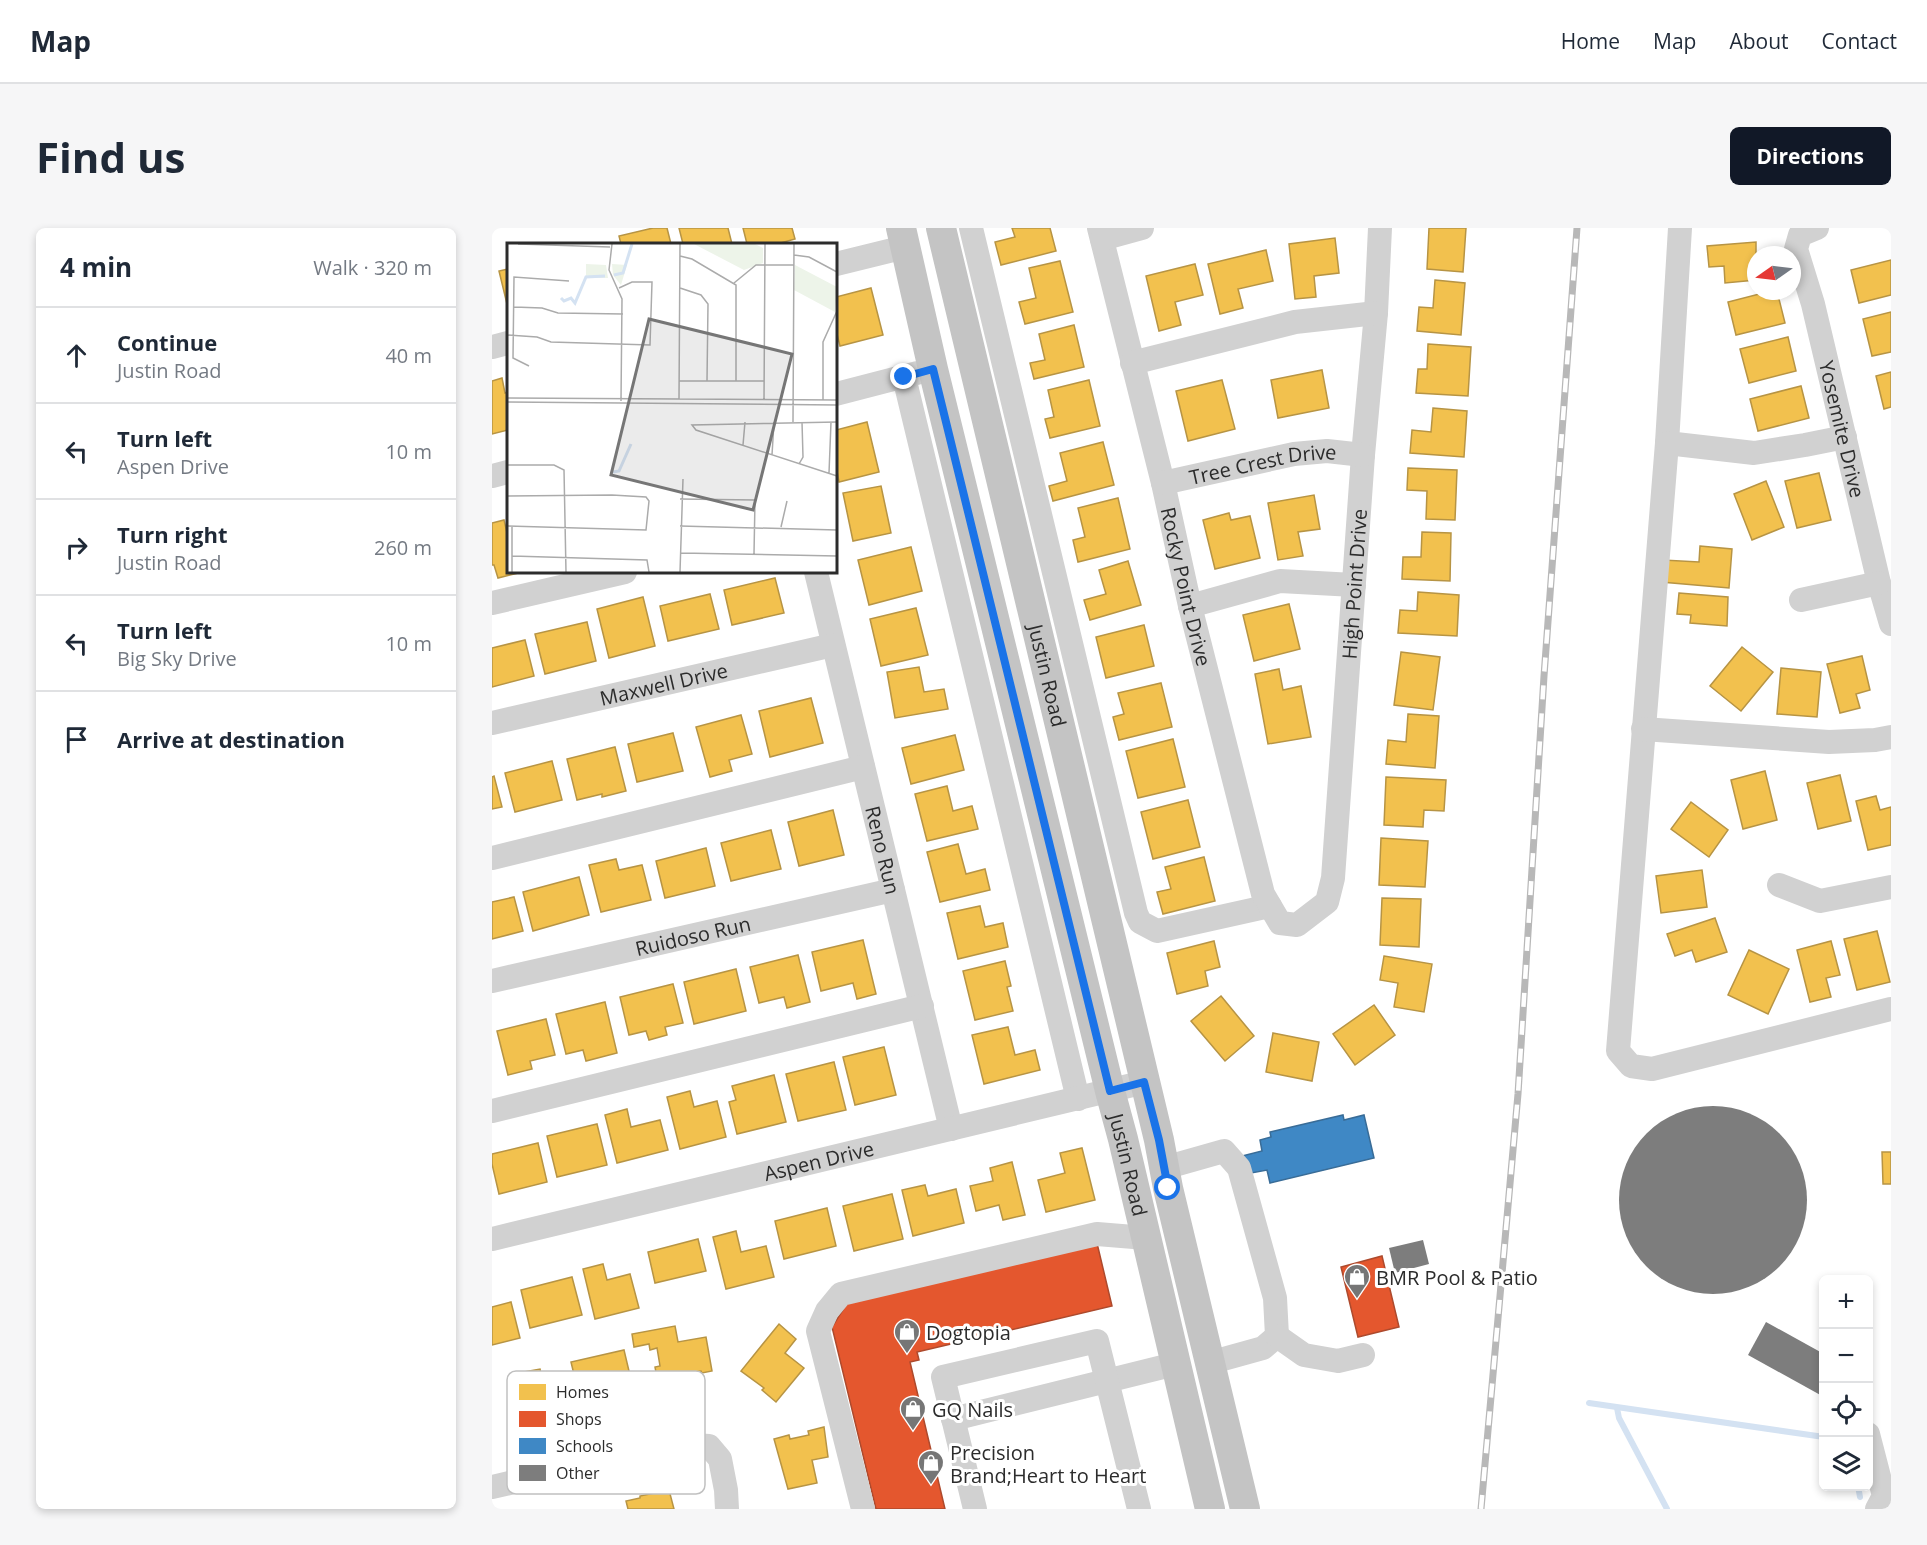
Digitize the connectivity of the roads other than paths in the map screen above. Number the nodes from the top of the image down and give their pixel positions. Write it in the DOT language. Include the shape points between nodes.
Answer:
graph roads {
  1 [pos="941,228"];
  2 [pos="971,228"];
  3 [pos="1142,228"];
  4 [pos="1380,228"];
  5 [pos="1680,228"];
  6 [pos="1808,232"];
  7 [pos="1101,233"];
  8 [pos="903,237"];
  9 [pos="837,264"];
  10 [pos="1376,314"];
  11 [pos="507,343"];
  12 [pos="492,347"];
  13 [pos="1132,363"];
  14 [pos="933,369"];
  15 [pos="904,377"];
  16 [pos="837,394"];
  17 [pos="1845,437"];
  18 [pos="1667,443"];
  19 [pos="1363,455"];
  20 [pos="507,472"];
  21 [pos="492,476"];
  22 [pos="1163,483"];
  23 [pos="621,573"];
  24 [pos="816,573"];
  25 [pos="1879,583"];
  26 [pos="1354,585"];
  27 [pos="1801,600"];
  28 [pos="492,603"];
  29 [pos="1190,606"];
  30 [pos="1891,624"];
  31 [pos="833,645"];
  32 [pos="492,723"];
  33 [pos="1643,729"];
  34 [pos="1891,737"];
  35 [pos="863,767"];
  36 [pos="492,858"];
  37 [pos="1779,885"];
  38 [pos="1891,887"];
  39 [pos="893,890"];
  40 [pos="1270,906"];
  41 [pos="1297,925"];
  42 [pos="492,981"];
  43 [pos="922,1006"];
  44 [pos="1891,1009"];
  45 [pos="1144,1082"];
  46 [pos="1110,1091"];
  47 [pos="1078,1100"];
  48 [pos="492,1111"];
  49 [pos="951,1130"];
  50 [pos="1164,1168"];
  51 [pos="1146,1238"];
  52 [pos="492,1239"];
  53 [pos="1277,1336"];
  54 [pos="1363,1355"];
  55 [pos="1209,1363"];
  56 [pos="1175,1364"];
  57 [pos="1107,1381"];
  58 [pos="953,1419"];
  59 [pos="1870,1437"];
  60 [pos="705,1446"];
  61 [pos="507,1484"];
  62 [pos="492,1487"];
  63 [pos="727,1509"];
  64 [pos="863,1509"];
  65 [pos="975,1509"];
  66 [pos="1139,1509"];
  67 [pos="1210,1509"];
  68 [pos="1245,1509"];
  69 [pos="1877,1509"];
  1 -- 45 [label="main road, Justin Road"];
  2 -- 40 [label="street" via="1136,913 1140,922 1157,931"];
  3 -- 7 [label="street"];
  4 -- 10 [label="street, High Point Drive"];
  5 -- 18 [label="street"];
  6 -- 17 [label="street, Yosemite Drive" via="1796,249"];
  7 -- 13 [label="street, Rocky Point Drive"];
  8 -- 9 [label="street"];
  8 -- 14 [label="main road, Justin Road"];
  10 -- 13 [label="street" via="1295,322"];
  10 -- 19 [label="street, High Point Drive"];
  11 -- 12 [label="street"];
  13 -- 22 [label="street, Rocky Point Drive"];
  14 -- 15 [label="street"];
  14 -- 46 [label="main road, Justin Road"];
  15 -- 16 [label="street"];
  15 -- 47 [label="street"];
  17 -- 18 [label="street" via="1754,453"];
  17 -- 25 [label="street, Yosemite Drive"];
  18 -- 33 [label="street"];
  19 -- 22 [label="street, Tree Crest Drive" via="1327,451 1294,454"];
  19 -- 26 [label="street, High Point Drive"];
  20 -- 21 [label="street"];
  22 -- 29 [label="street, Rocky Point Drive"];
  23 -- 28 [label="street"];
  24 -- 31 [label="street, Reno Run"];
  25 -- 27 [label="street"];
  25 -- 30 [label="street, Yosemite Drive"];
  26 -- 29 [label="street" via="1280,581"];
  26 -- 41 [label="street, High Point Drive" via="1333,878 1327,902"];
  29 -- 40 [label="street, Rocky Point Drive" via="1263,894"];
  31 -- 32 [label="street, Maxwell Drive"];
  31 -- 35 [label="street, Reno Run"];
  33 -- 34 [label="street" via="1829,742"];
  33 -- 44 [label="street" via="1618,1051 1630,1066 1652,1069"];
  35 -- 36 [label="street"];
  35 -- 39 [label="street, Reno Run"];
  37 -- 38 [label="street" via="1820,901"];
  39 -- 42 [label="street, Ruidoso Run"];
  39 -- 43 [label="street, Reno Run"];
  40 -- 41 [label="street, Rocky Point Drive" via="1280,923"];
  43 -- 48 [label="street"];
  43 -- 49 [label="street, Reno Run"];
  45 -- 46 [label="street, Aspen Drive"];
  45 -- 50 [label="main road, Justin Road"];
  46 -- 47 [label="street, Aspen Drive"];
  46 -- 51 [label="main road, Justin Road"];
  47 -- 49 [label="street, Aspen Drive"];
  49 -- 52 [label="street, Aspen Drive"];
  50 -- 53 [label="street" via="1224,1151 1239,1168 1275,1298"];
  50 -- 55 [label="main road, Justin Road"];
  51 -- 55 [label="main road" via="1185,1323 1191,1353"];
  51 -- 56 [label="main road, Justin Road"];
  51 -- 64 [label="street" via="1097,1234 841,1294 818,1331"];
  53 -- 54 [label="street" via="1304,1355 1338,1361"];
  53 -- 55 [label="street" via="1263,1348"];
  55 -- 68 [label="main road, Justin Road"];
  56 -- 57 [label="street"];
  56 -- 67 [label="main road, Justin Road"];
  57 -- 58 [label="street"];
  57 -- 58 [label="street" via="1097,1341 943,1377"];
  57 -- 66 [label="street"];
  58 -- 65 [label="street"];
  59 -- 69 [label="street" via="1884,1496"];
  60 -- 63 [label="street" via="720,1459"];
  61 -- 62 [label="street"];
}
